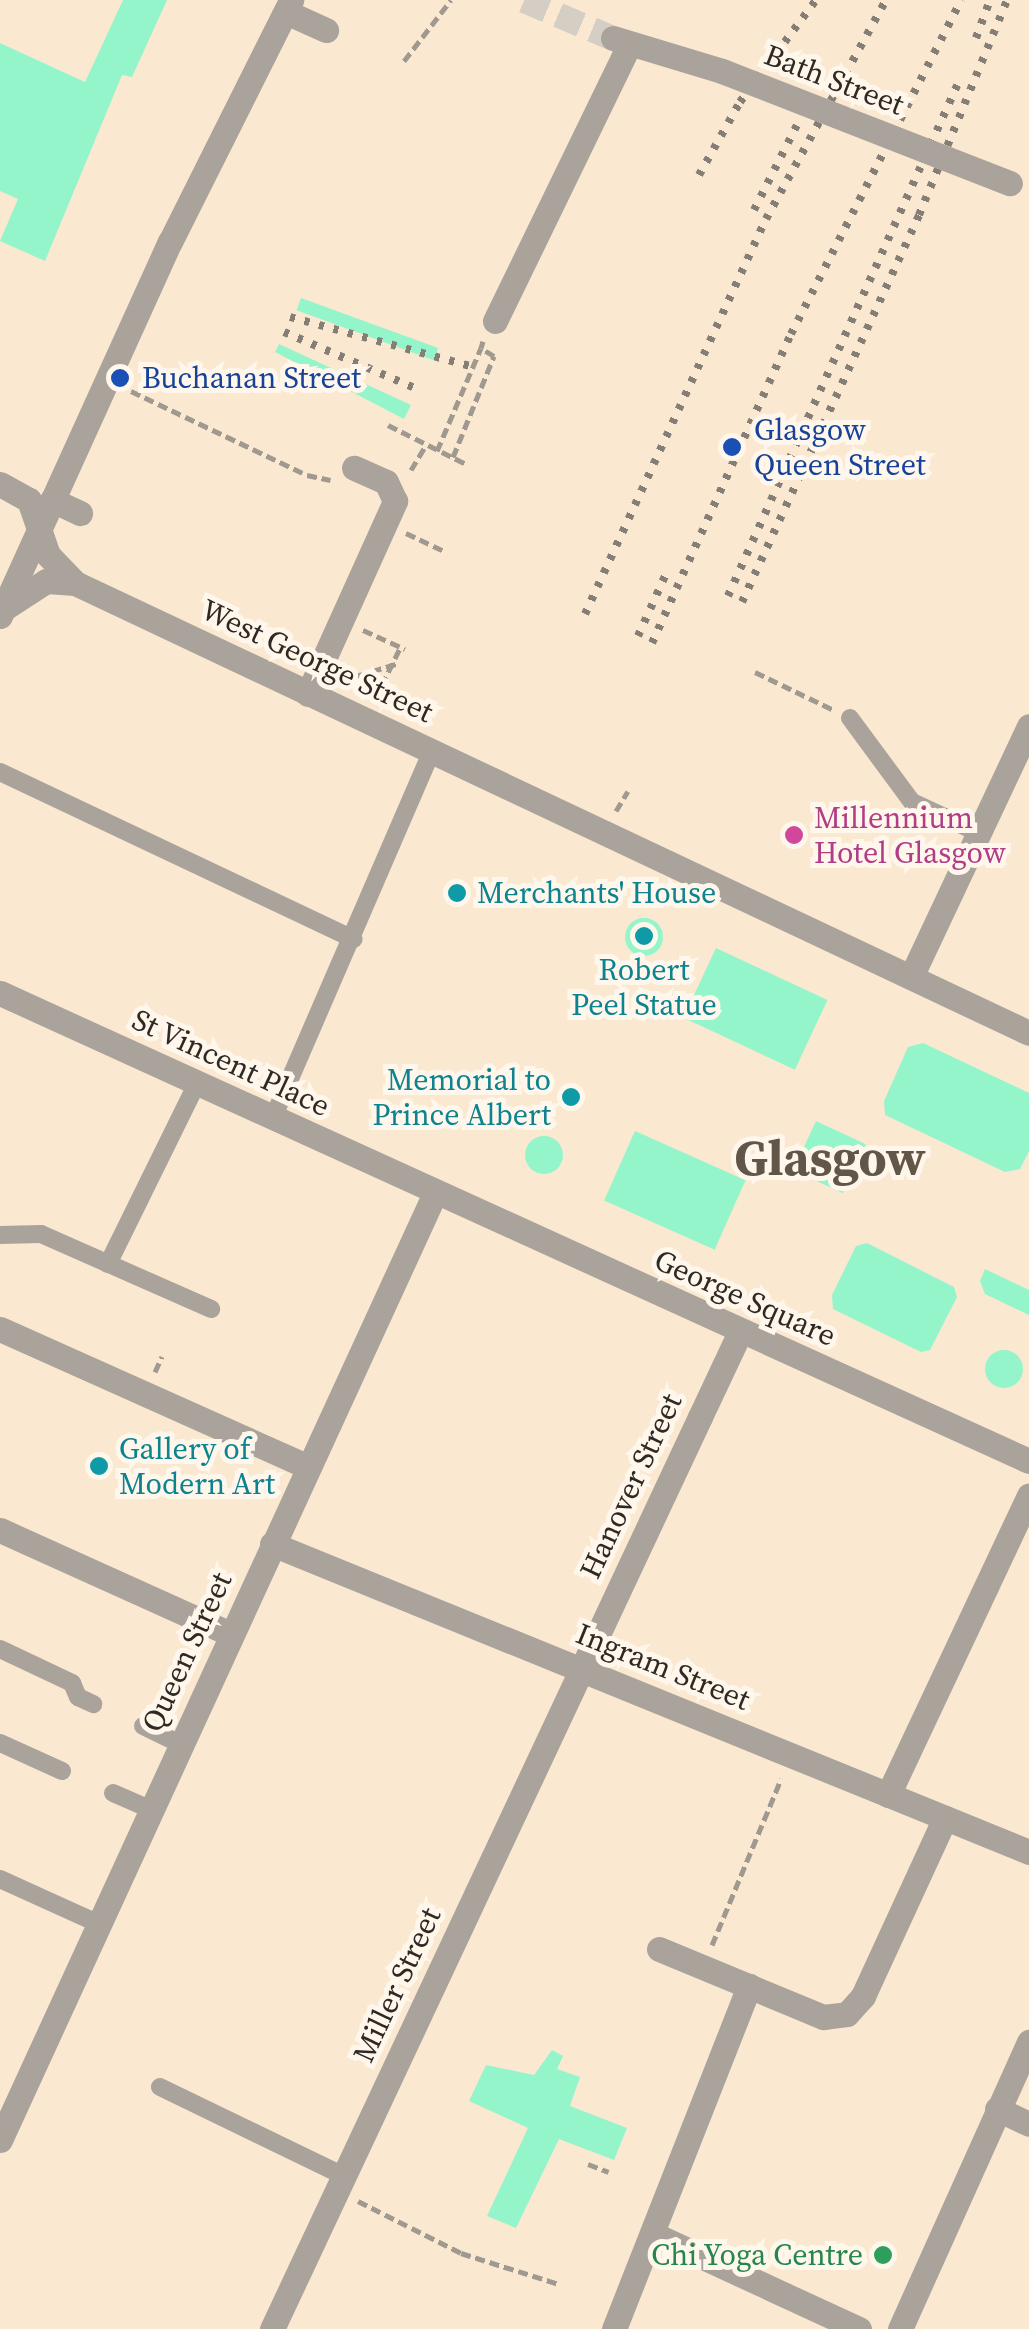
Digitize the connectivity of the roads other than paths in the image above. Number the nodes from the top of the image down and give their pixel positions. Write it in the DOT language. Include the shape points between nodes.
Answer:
graph roads {
  1 [pos="288,6"];
  2 [pos="326,30"];
  3 [pos="1019,187"];
  4 [pos="495,322"];
  5 [pos="354,468"];
  6 [pos="0,484"];
  7 [pos="52,500"];
  8 [pos="80,513"];
  9 [pos="39,524"];
  10 [pos="75,583"];
  11 [pos="1,612"];
  12 [pos="308,694"];
  13 [pos="850,718"];
  14 [pos="1029,726"];
  15 [pos="432,751"];
  16 [pos="0,772"];
  17 [pos="979,833"];
  18 [pos="353,939"];
  19 [pos="911,977"];
  20 [pos="0,993"];
  21 [pos="1029,1033"];
  22 [pos="196,1082"];
  23 [pos="273,1118"];
  24 [pos="435,1193"];
  25 [pos="0,1235"];
  26 [pos="108,1264"];
  27 [pos="211,1308"];
  28 [pos="0,1330"];
  29 [pos="740,1332"];
  30 [pos="1029,1462"];
  31 [pos="309,1467"];
  32 [pos="1029,1495"];
  33 [pos="0,1530"];
  34 [pos="272,1544"];
  35 [pos="230,1634"];
  36 [pos="0,1649"];
  37 [pos="580,1669"];
  38 [pos="93,1704"];
  39 [pos="144,1726"];
  40 [pos="0,1743"];
  41 [pos="180,1744"];
  42 [pos="62,1771"];
  43 [pos="113,1793"];
  44 [pos="888,1795"];
  45 [pos="150,1809"];
  46 [pos="945,1818"];
  47 [pos="1029,1852"];
  48 [pos="0,1879"];
  49 [pos="99,1924"];
  50 [pos="660,1949"];
  51 [pos="749,1986"];
  52 [pos="1029,2042"];
  53 [pos="160,2087"];
  54 [pos="997,2109"];
  55 [pos="1029,2124"];
  56 [pos="0,2140"];
  57 [pos="341,2183"];
  58 [pos="653,2234"];
  59 [pos="272,2329"];
  60 [pos="614,2329"];
  61 [pos="859,2329"];
  62 [pos="900,2329"];
  1 -- 2 [label="street"];
  1 -- 7 [label="street" via="164,242"];
  3 -- 4 [label="street, Bath Street, bridge" via="722,71 621,41"];
  5 -- 12 [label="street" via="396,493"];
  6 -- 9 [label="street" via="29,500"];
  7 -- 8 [label="street"];
  7 -- 9 [label="street"];
  9 -- 10 [label="street" via="48,554"];
  9 -- 11 [label="street"];
  10 -- 11 [label="street" via="46,581"];
  10 -- 12 [label="street, West George Street"];
  12 -- 15 [label="street, West George Street"];
  13 -- 17 [label="lane" via="912,802"];
  14 -- 17 [label="street"];
  15 -- 18 [label="lane"];
  15 -- 19 [label="street, West George Street"];
  16 -- 18 [label="lane"];
  17 -- 19 [label="street"];
  18 -- 23 [label="lane"];
  19 -- 21 [label="street"];
  20 -- 22 [label="street, St Vincent Place"];
  22 -- 23 [label="street, St Vincent Place"];
  22 -- 26 [label="lane"];
  23 -- 24 [label="street, St Vincent Place"];
  24 -- 29 [label="street, George Square"];
  24 -- 31 [label="street, Queen Street"];
  25 -- 26 [label="lane" via="38,1234"];
  26 -- 27 [label="lane"];
  28 -- 31 [label="street"];
  29 -- 30 [label="street, George Square"];
  29 -- 37 [label="street, Hanover Street"];
  31 -- 34 [label="street, Queen Street"];
  32 -- 44 [label="street"];
  33 -- 35 [label="street"];
  34 -- 35 [label="street, Queen Street"];
  34 -- 37 [label="street, Ingram Street"];
  35 -- 41 [label="street, Queen Street"];
  36 -- 38 [label="lane" via="72,1683 78,1698"];
  37 -- 44 [label="street, Ingram Street"];
  37 -- 57 [label="street, Miller Street"];
  39 -- 41 [label="lane"];
  40 -- 42 [label="lane"];
  41 -- 45 [label="street, Queen Street"];
  43 -- 45 [label="lane"];
  44 -- 46 [label="street, Ingram Street"];
  45 -- 49 [label="street, Queen Street"];
  46 -- 47 [label="street, Ingram Street"];
  46 -- 51 [label="street" via="856,2008 823,2017"];
  48 -- 49 [label="lane"];
  49 -- 56 [label="street, Queen Street"];
  50 -- 51 [label="street"];
  51 -- 58 [label="street"];
  52 -- 54 [label="street"];
  53 -- 57 [label="lane"];
  54 -- 55 [label="street"];
  54 -- 62 [label="street"];
  57 -- 59 [label="street, Miller Street"];
  58 -- 60 [label="street"];
  58 -- 61 [label="street"];
}
